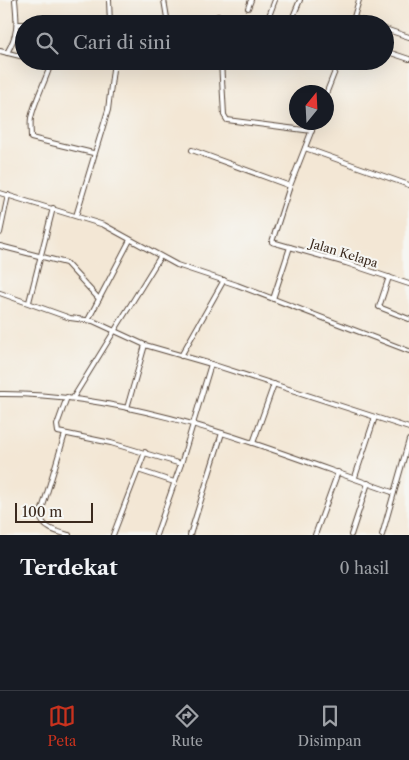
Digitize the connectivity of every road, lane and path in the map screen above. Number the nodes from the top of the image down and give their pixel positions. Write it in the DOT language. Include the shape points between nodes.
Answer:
graph roads {
  1 [pos="14,0"];
  2 [pos="109,0"];
  3 [pos="164,0"];
  4 [pos="251,0"];
  5 [pos="276,0"];
  6 [pos="300,0"];
  7 [pos="358,0"];
  8 [pos="248,8"];
  9 [pos="16,15"];
  10 [pos="110,15"];
  11 [pos="166,15"];
  12 [pos="270,15"];
  13 [pos="294,15"];
  14 [pos="355,15"];
  15 [pos="394,32"];
  16 [pos="15,37"];
  17 [pos="409,37"];
  18 [pos="0,51"];
  19 [pos="7,53"];
  20 [pos="394,54"];
  21 [pos="15,55"];
  22 [pos="409,59"];
  23 [pos="49,70"];
  24 [pos="113,70"];
  25 [pos="221,70"];
  26 [pos="335,70"];
  27 [pos="330,85"];
  28 [pos="312,131"];
  29 [pos="306,148"];
  30 [pos="192,150"];
  31 [pos="94,153"];
  32 [pos="409,185"];
  33 [pos="290,186"];
  34 [pos="0,193"];
  35 [pos="8,195"];
  36 [pos="53,208"];
  37 [pos="76,216"];
  38 [pos="0,233"];
  39 [pos="130,240"];
  40 [pos="0,246"];
  41 [pos="290,247"];
  42 [pos="41,255"];
  43 [pos="160,257"];
  44 [pos="389,277"];
  45 [pos="224,280"];
  46 [pos="409,284"];
  47 [pos="0,293"];
  48 [pos="99,299"];
  49 [pos="273,299"];
  50 [pos="29,302"];
  51 [pos="409,319"];
  52 [pos="88,320"];
  53 [pos="113,330"];
  54 [pos="145,345"];
  55 [pos="409,351"];
  56 [pos="181,356"];
  57 [pos="211,364"];
  58 [pos="274,384"];
  59 [pos="0,394"];
  60 [pos="67,397"];
  61 [pos="73,398"];
  62 [pos="127,408"];
  63 [pos="375,417"];
  64 [pos="193,426"];
  65 [pos="409,428"];
  66 [pos="65,434"];
  67 [pos="222,434"];
  68 [pos="409,440"];
  69 [pos="253,443"];
  70 [pos="144,452"];
  71 [pos="181,464"];
  72 [pos="138,470"];
  73 [pos="338,472"];
  74 [pos="355,477"];
  75 [pos="174,482"];
  76 [pos="368,483"];
  77 [pos="392,492"];
  78 [pos="69,535"];
  79 [pos="113,535"];
  80 [pos="156,535"];
  81 [pos="190,535"];
  82 [pos="316,535"];
  83 [pos="351,535"];
  84 [pos="382,535"];
  1 -- 9 [label="street"];
  2 -- 10 [label="street"];
  3 -- 11 [label="street"];
  4 -- 8 [label="street"];
  5 -- 12 [label="street"];
  6 -- 13 [label="street"];
  7 -- 14 [label="street"];
  15 -- 17 [label="street"];
  16 -- 19 [label="street"];
  18 -- 19 [label="street"];
  19 -- 21 [label="street"];
  20 -- 22 [label="street"];
  23 -- 31 [label="street" via="30,121 33,128 31,138"];
  24 -- 31 [label="street" via="108,110"];
  25 -- 28 [label="street" via="227,120"];
  26 -- 27 [label="street"];
  28 -- 29 [label="street"];
  29 -- 32 [label="street"];
  29 -- 33 [label="street"];
  30 -- 33 [label="street"];
  31 -- 37 [label="street"];
  33 -- 41 [label="street, Jalan Kelapa" via="272,242"];
  34 -- 35 [label="street"];
  35 -- 36 [label="street"];
  35 -- 38 [label="street"];
  36 -- 37 [label="street"];
  36 -- 42 [label="street"];
  37 -- 39 [label="street" via="104,225"];
  39 -- 43 [label="street"];
  39 -- 48 [label="street"];
  40 -- 42 [label="street"];
  41 -- 44 [label="street, Jalan Kelapa"];
  41 -- 49 [label="street"];
  42 -- 48 [label="street" via="66,263"];
  42 -- 50 [label="street"];
  43 -- 45 [label="street"];
  43 -- 53 [label="street"];
  44 -- 46 [label="street, Jalan Kelapa"];
  44 -- 51 [label="street" via="379,307"];
  45 -- 49 [label="street"];
  45 -- 56 [label="street"];
  47 -- 50 [label="street"];
  48 -- 52 [label="street"];
  49 -- 55 [label="street"];
  50 -- 52 [label="street" via="70,318"];
  52 -- 53 [label="street"];
  53 -- 54 [label="street"];
  53 -- 61 [label="street"];
  54 -- 56 [label="street"];
  54 -- 62 [label="street"];
  56 -- 57 [label="street"];
  57 -- 58 [label="street"];
  57 -- 64 [label="street"];
  58 -- 63 [label="street"];
  58 -- 69 [label="street"];
  59 -- 60 [label="street"];
  60 -- 61 [label="street"];
  60 -- 66 [label="street" via="57,430"];
  61 -- 62 [label="street"];
  62 -- 64 [label="street"];
  63 -- 65 [label="street"];
  63 -- 74 [label="street"];
  64 -- 67 [label="street"];
  64 -- 71 [label="street"];
  66 -- 70 [label="street"];
  66 -- 78 [label="street" via="40,516 48,527"];
  67 -- 69 [label="street"];
  67 -- 81 [label="street"];
  68 -- 77 [label="street"];
  69 -- 73 [label="street"];
  70 -- 71 [label="street"];
  70 -- 72 [label="street"];
  71 -- 75 [label="street"];
  72 -- 75 [label="street"];
  72 -- 79 [label="street"];
  73 -- 74 [label="street"];
  73 -- 82 [label="street"];
  74 -- 76 [label="street"];
  75 -- 80 [label="street"];
  76 -- 77 [label="street"];
  76 -- 83 [label="street"];
  77 -- 84 [label="street"];
}
